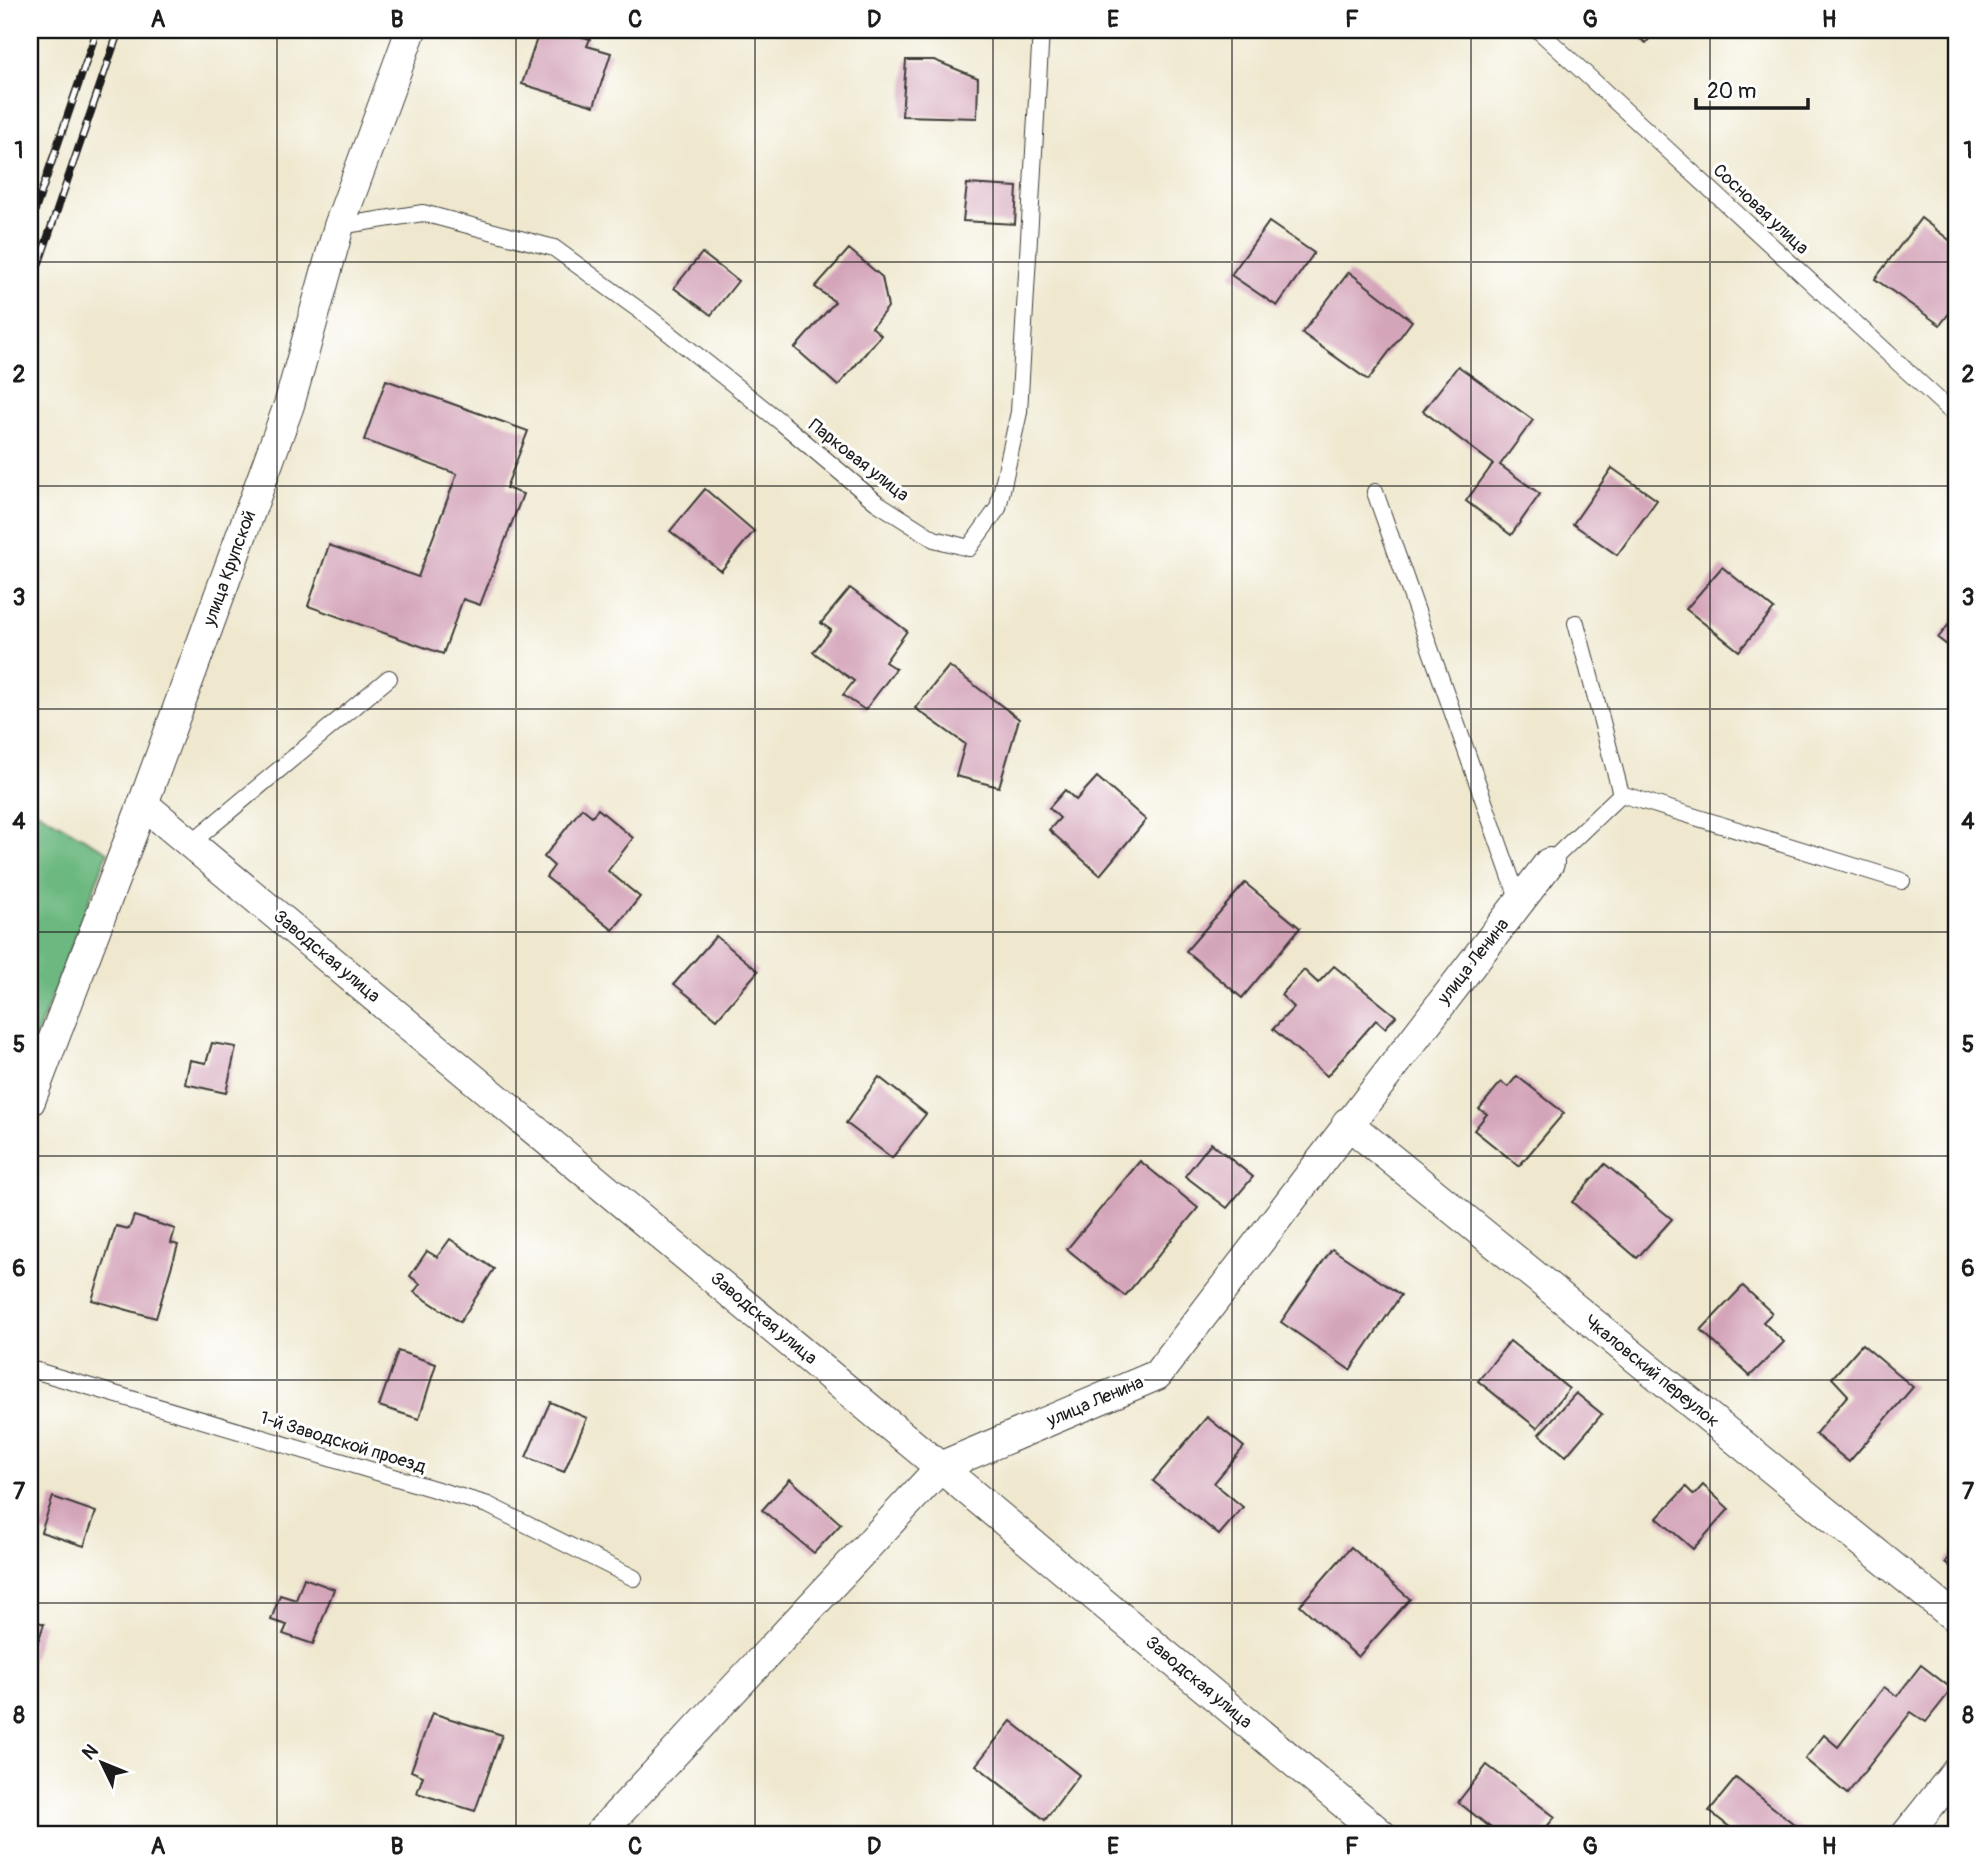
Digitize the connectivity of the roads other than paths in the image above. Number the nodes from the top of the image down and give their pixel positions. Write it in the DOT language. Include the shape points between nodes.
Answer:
graph roads {
  1 [pos="411,30"];
  2 [pos="1041,30"];
  3 [pos="1538,30"];
  4 [pos="339,226"];
  5 [pos="1957,418"];
  6 [pos="1375,492"];
  7 [pos="1576,623"];
  8 [pos="389,678"];
  9 [pos="1621,794"];
  10 [pos="143,804"];
  11 [pos="191,843"];
  12 [pos="1549,863"];
  13 [pos="1902,881"];
  14 [pos="1519,901"];
  15 [pos="30,1101"];
  16 [pos="1348,1124"];
  17 [pos="30,1369"];
  18 [pos="942,1466"];
  19 [pos="634,1578"];
  20 [pos="1957,1619"];
  21 [pos="1957,1771"];
  22 [pos="598,1835"];
  23 [pos="1382,1835"];
  24 [pos="1906,1835"];
  1 -- 4 [label="street, улица Крупской"];
  2 -- 4 [label="lane, Парковая улица" via="1019,412 998,508 969,548 934,539 876,502 650,318 554,248 423,213"];
  3 -- 5 [label="lane, Сосновая улица"];
  4 -- 10 [label="street, улица Крупской" via="289,405"];
  6 -- 14 [label="lane"];
  7 -- 9 [label="lane"];
  8 -- 11 [label="lane"];
  9 -- 12 [label="lane"];
  9 -- 13 [label="lane"];
  10 -- 11 [label="street, Заводская улица"];
  10 -- 15 [label="street, улица Крупской"];
  11 -- 18 [label="street, Заводская улица"];
  12 -- 14 [label="street, улица Ленина"];
  14 -- 16 [label="street, улица Ленина"];
  16 -- 18 [label="street, улица Ленина" via="1157,1375"];
  16 -- 20 [label="street, Чкаловский переулок"];
  17 -- 19 [label="lane, 1-й Заводской проезд" via="488,1504"];
  18 -- 22 [label="street, улица Ленина"];
  18 -- 23 [label="street, Заводская улица"];
  21 -- 24 [label="street"];
}
